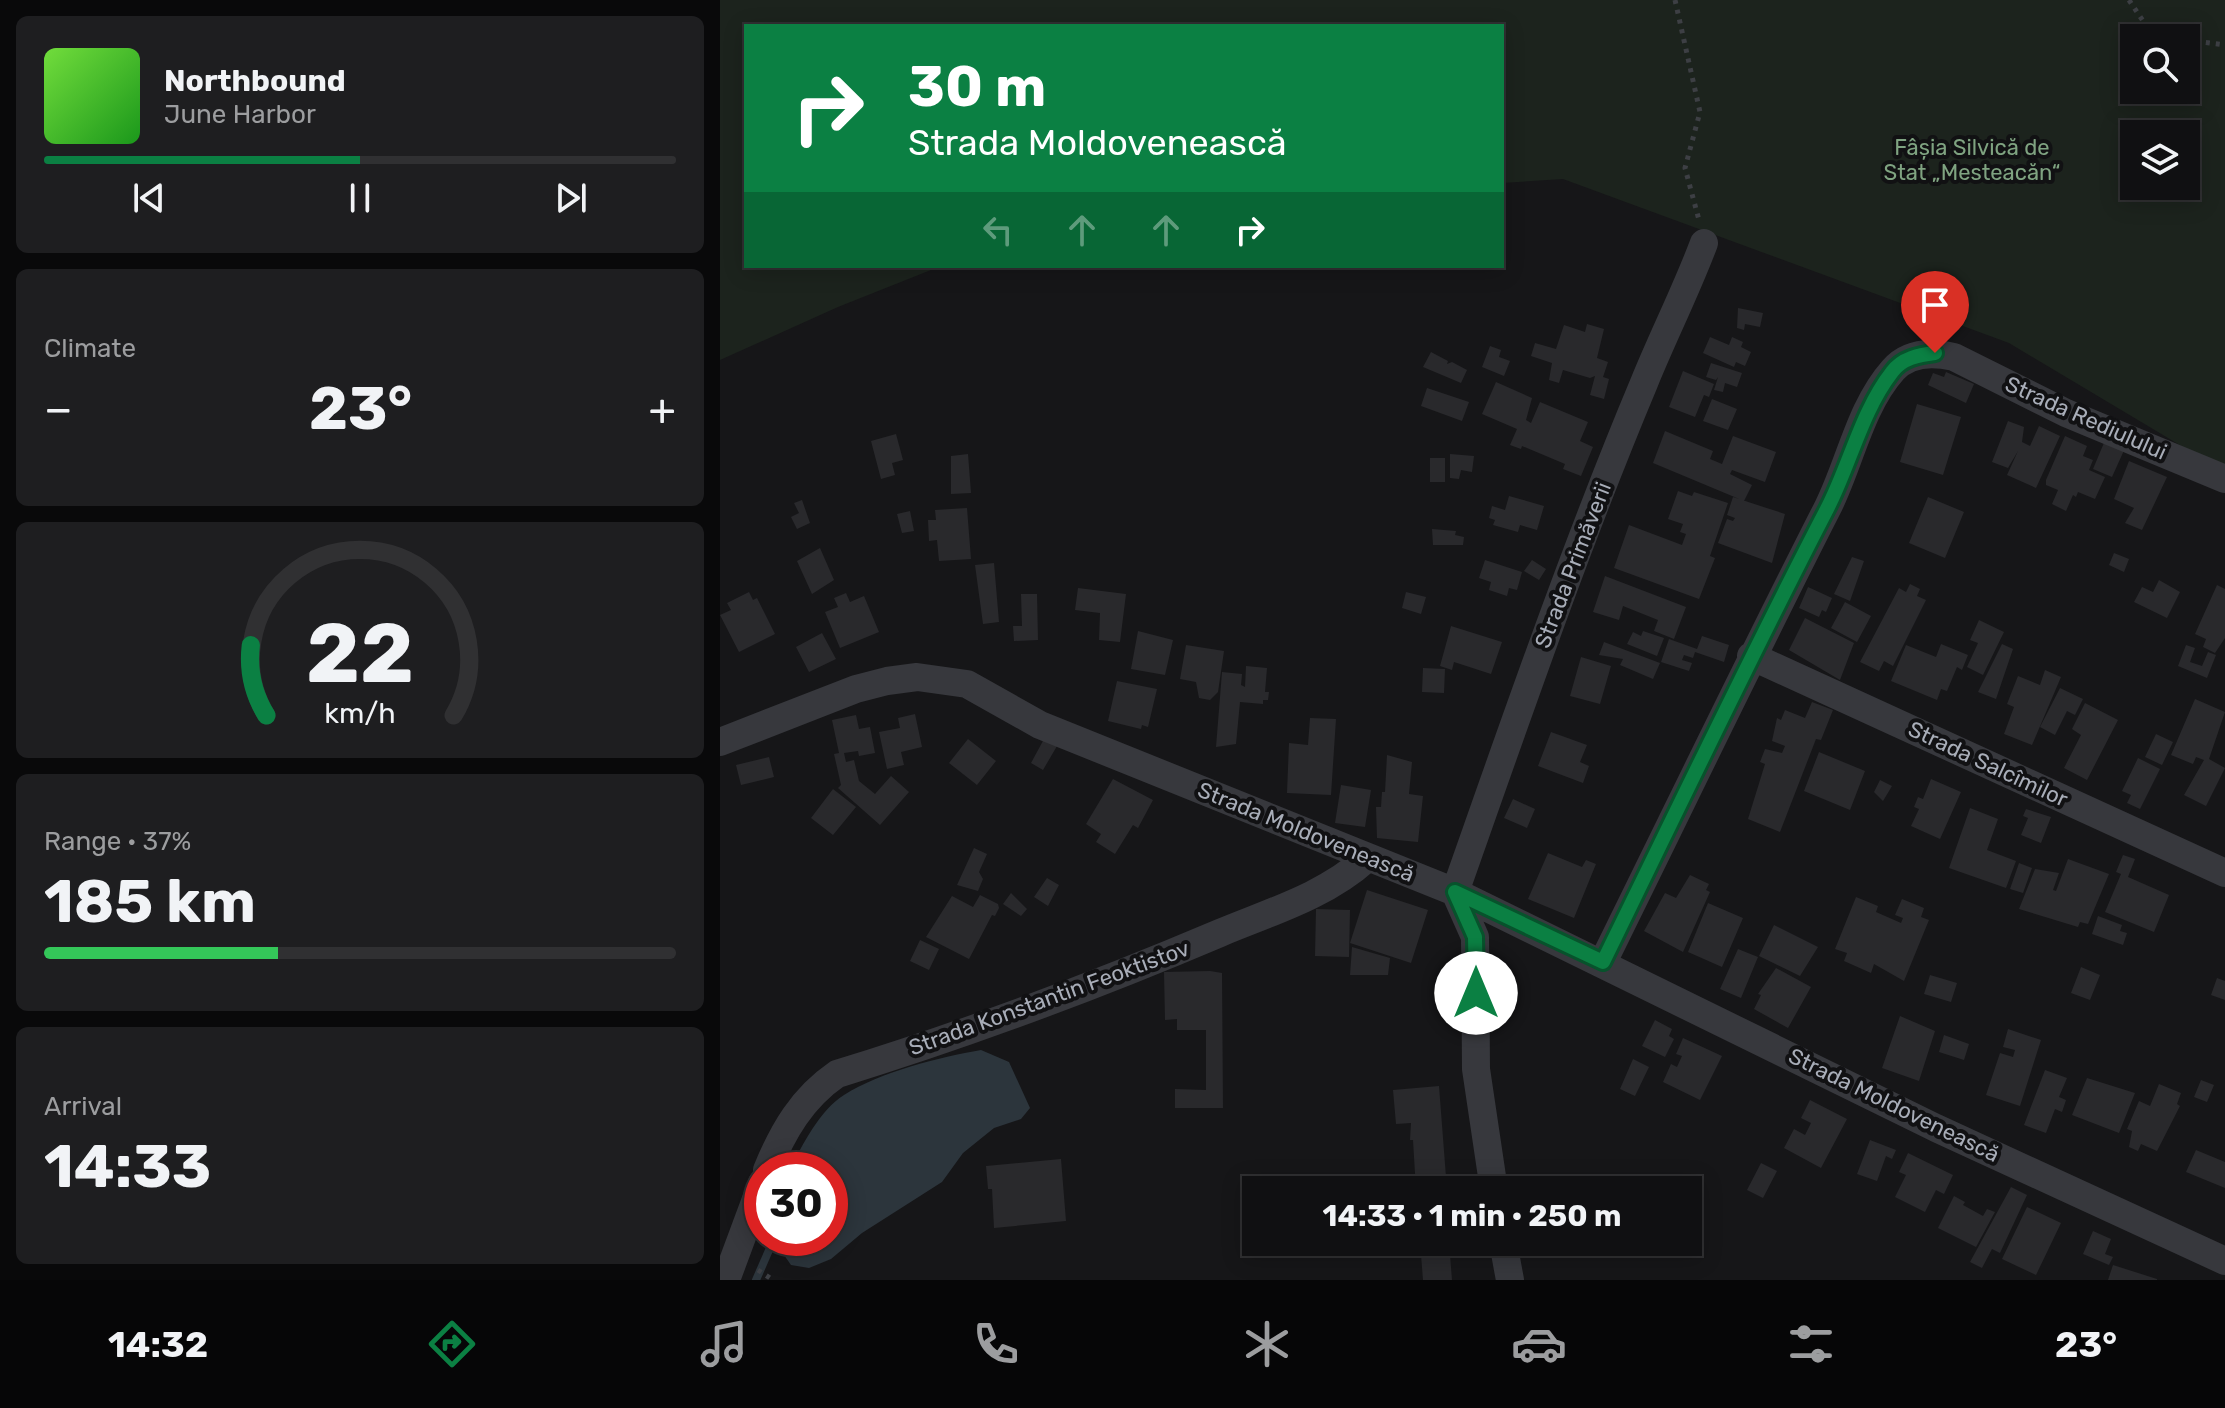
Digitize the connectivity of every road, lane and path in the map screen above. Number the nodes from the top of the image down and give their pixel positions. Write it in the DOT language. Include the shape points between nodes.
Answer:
graph roads {
  1 [pos="1675,0"];
  2 [pos="2129,0"];
  3 [pos="2145,24"];
  4 [pos="2200,42"];
  5 [pos="2225,45"];
  6 [pos="1704,243"];
  7 [pos="2225,479"];
  8 [pos="1751,656"];
  9 [pos="720,742"];
  10 [pos="1366,859"];
  11 [pos="2225,873"];
  12 [pos="1455,892"];
  13 [pos="1603,962"];
  14 [pos="776,1152"];
  15 [pos="1492,1176"];
  16 [pos="744,1232"];
  17 [pos="1506,1256"];
  18 [pos="2225,1261"];
  19 [pos="726,1280"];
  20 [pos="1510,1280"];
  1 -- 6 [label="path" via="1700,112 1685,168"];
  2 -- 3 [label="path"];
  4 -- 5 [label="path"];
  6 -- 12 [label="street, Strada Primăverii" via="1539,653"];
  7 -- 8 [label="street, Strada Rediulului" via="2066,413 1954,357 1918,355 1894,369 1876,398 1831,502"];
  8 -- 11 [label="street, Strada Salcîmilor"];
  8 -- 13 [label="street, Strada Rediulului"];
  9 -- 10 [label="street, Strada Moldovenească" via="856,689 902,678 944,679 967,684 1040,725"];
  10 -- 12 [label="street, Strada Moldovenească"];
  10 -- 14 [label="street, Strada Konstantin Feoktistov" via="1324,889 1194,944 837,1074 798,1108"];
  12 -- 13 [label="street, Strada Moldovenească"];
  12 -- 15 [label="street" via="1475,937 1476,1069"];
  13 -- 18 [label="street, Strada Moldovenească" via="1936,1128"];
  16 -- 19 [label="street"];
  17 -- 20 [label="street"];
}
